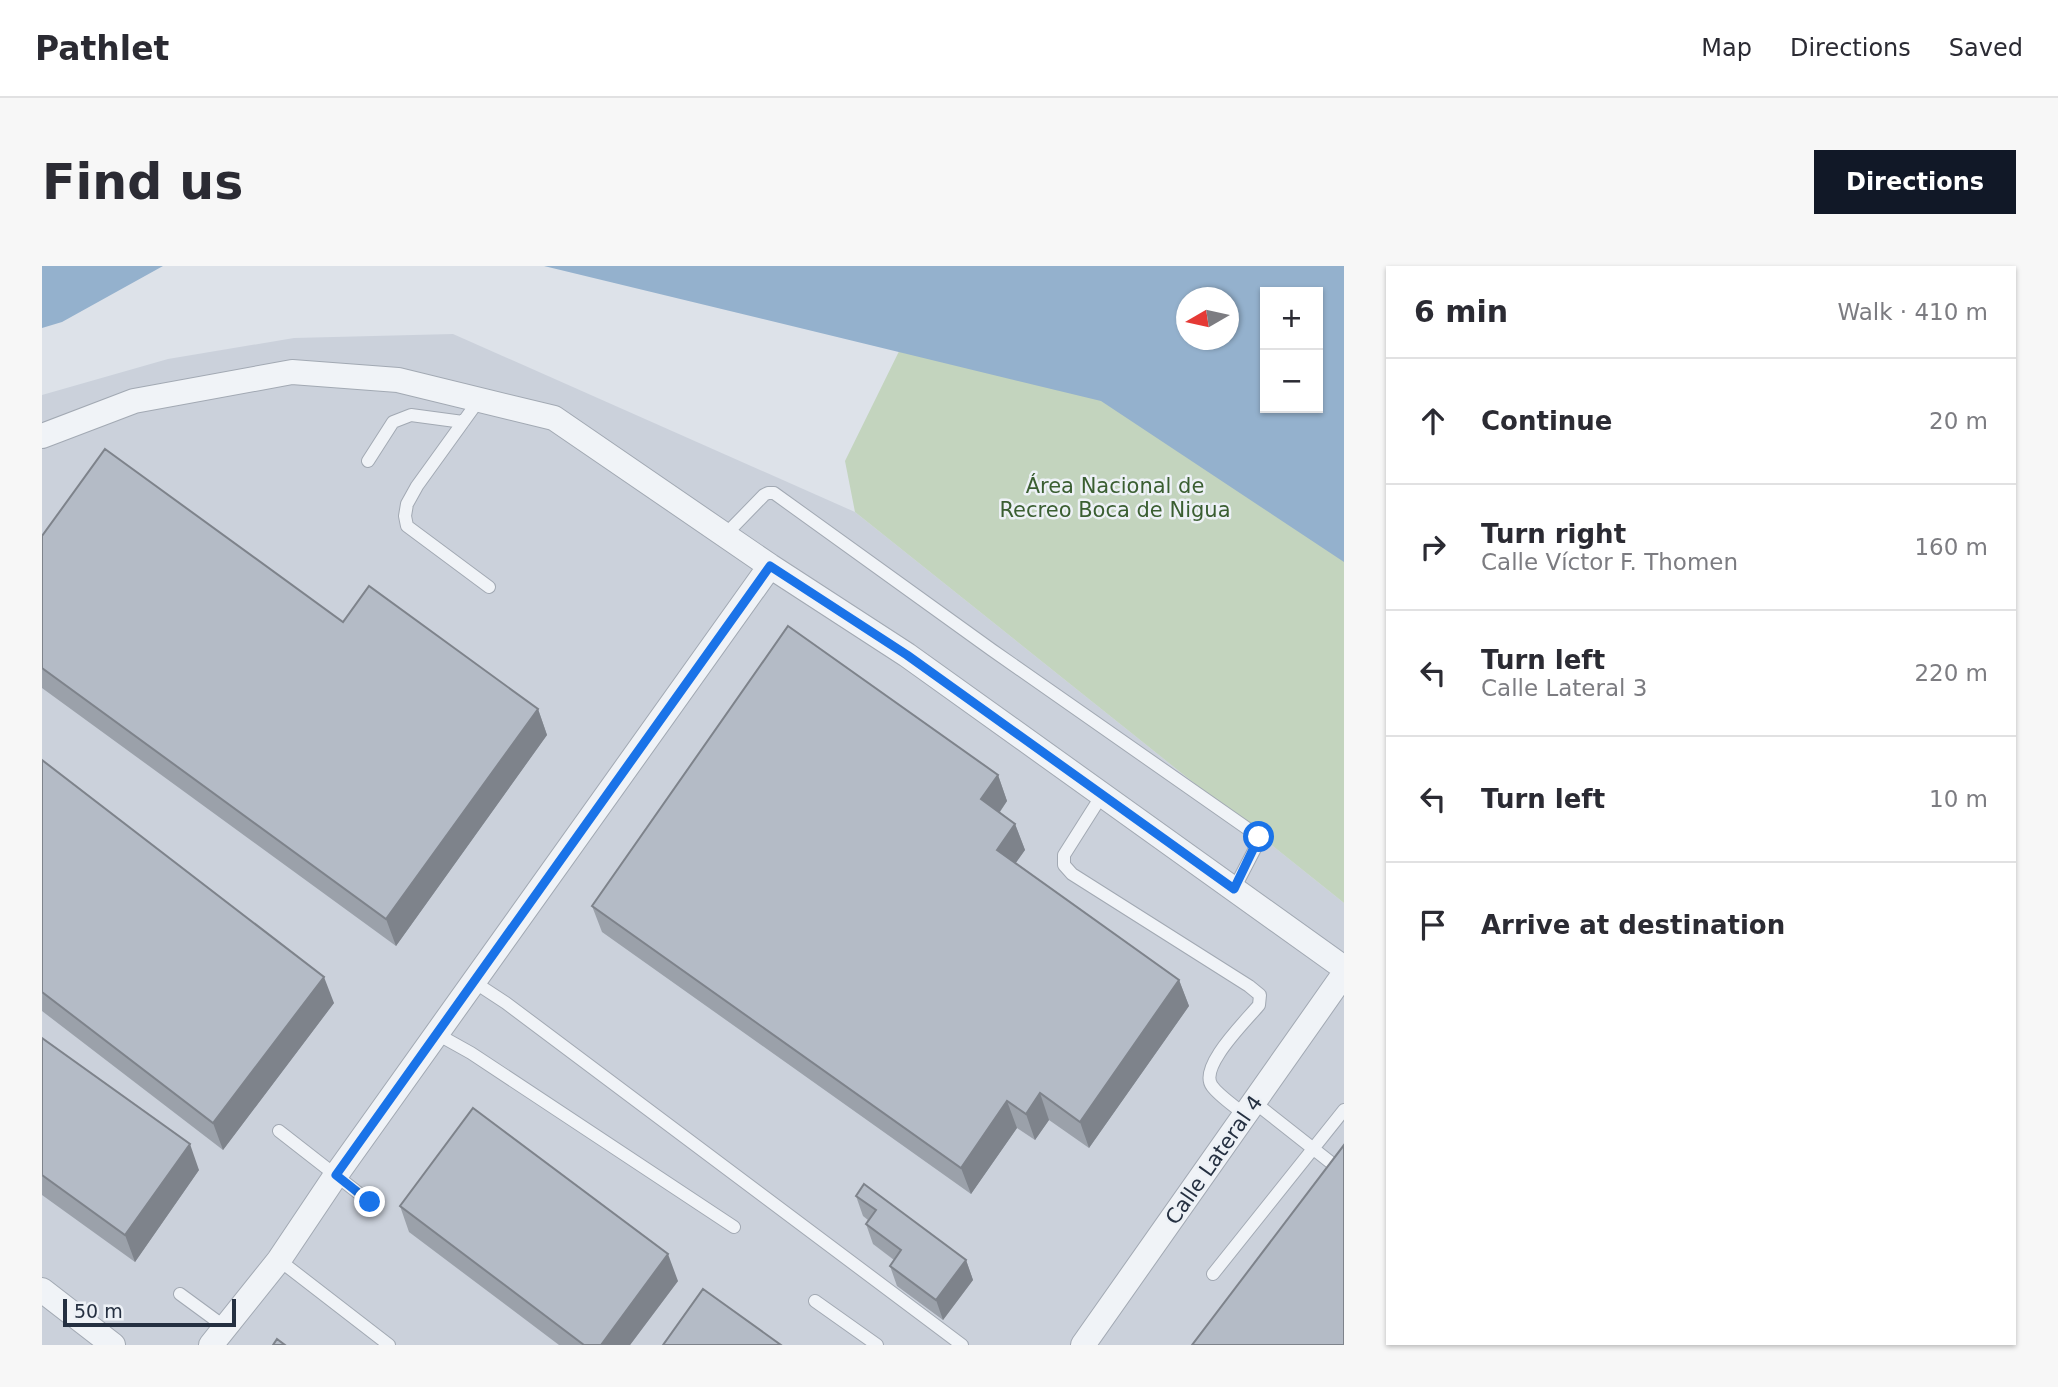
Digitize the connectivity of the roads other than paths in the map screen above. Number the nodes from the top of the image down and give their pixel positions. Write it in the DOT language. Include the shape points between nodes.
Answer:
graph roads {
  1 [pos="480,400"];
  2 [pos="463,422"];
  3 [pos="42,436"];
  4 [pos="368,461"];
  5 [pos="725,535"];
  6 [pos="770,566"];
  7 [pos="489,587"];
  8 [pos="1102,794"];
  9 [pos="1234,889"];
  10 [pos="1344,968"];
  11 [pos="1344,974"];
  12 [pos="474,982"];
  13 [pos="437,1034"];
  14 [pos="1250,1109"];
  15 [pos="1344,1110"];
  16 [pos="279,1131"];
  17 [pos="1314,1148"];
  18 [pos="1339,1169"];
  19 [pos="336,1175"];
  20 [pos="370,1202"];
  21 [pos="734,1227"];
  22 [pos="279,1260"];
  23 [pos="1213,1274"];
  24 [pos="42,1290"];
  25 [pos="180,1294"];
  26 [pos="815,1301"];
  27 [pos="218,1336"];
  28 [pos="113,1345"];
  29 [pos="389,1345"];
  30 [pos="877,1345"];
  31 [pos="962,1345"];
  32 [pos="1083,1345"];
  1 -- 2 [label="lane"];
  1 -- 3 [label="street" via="398,380 292,372 134,401"];
  1 -- 5 [label="street" via="554,418"];
  2 -- 4 [label="lane" via="411,415 393,422"];
  2 -- 7 [label="lane" via="417,486 405,516 407,526"];
  5 -- 6 [label="street"];
  5 -- 9 [label="lane" via="764,495 774,493 1258,836"];
  6 -- 8 [label="street" via="907,655"];
  6 -- 12 [label="street"];
  8 -- 9 [label="street"];
  8 -- 14 [label="lane" via="1064,855 1064,865 1260,995 1259,1005 1214,1060 1209,1073 1211,1085"];
  9 -- 10 [label="street"];
  11 -- 14 [label="street, Calle Lateral 4"];
  12 -- 13 [label="street"];
  12 -- 31 [label="lane"];
  13 -- 19 [label="street"];
  13 -- 21 [label="lane"];
  14 -- 17 [label="lane"];
  14 -- 32 [label="street, Calle Lateral 4"];
  15 -- 17 [label="lane"];
  16 -- 19 [label="lane"];
  17 -- 18 [label="lane"];
  17 -- 23 [label="lane"];
  19 -- 20 [label="lane"];
  19 -- 22 [label="street"];
  22 -- 27 [label="street"];
  22 -- 29 [label="lane"];
  24 -- 28 [label="street"];
  25 -- 27 [label="lane"];
  26 -- 30 [label="lane"];
}
